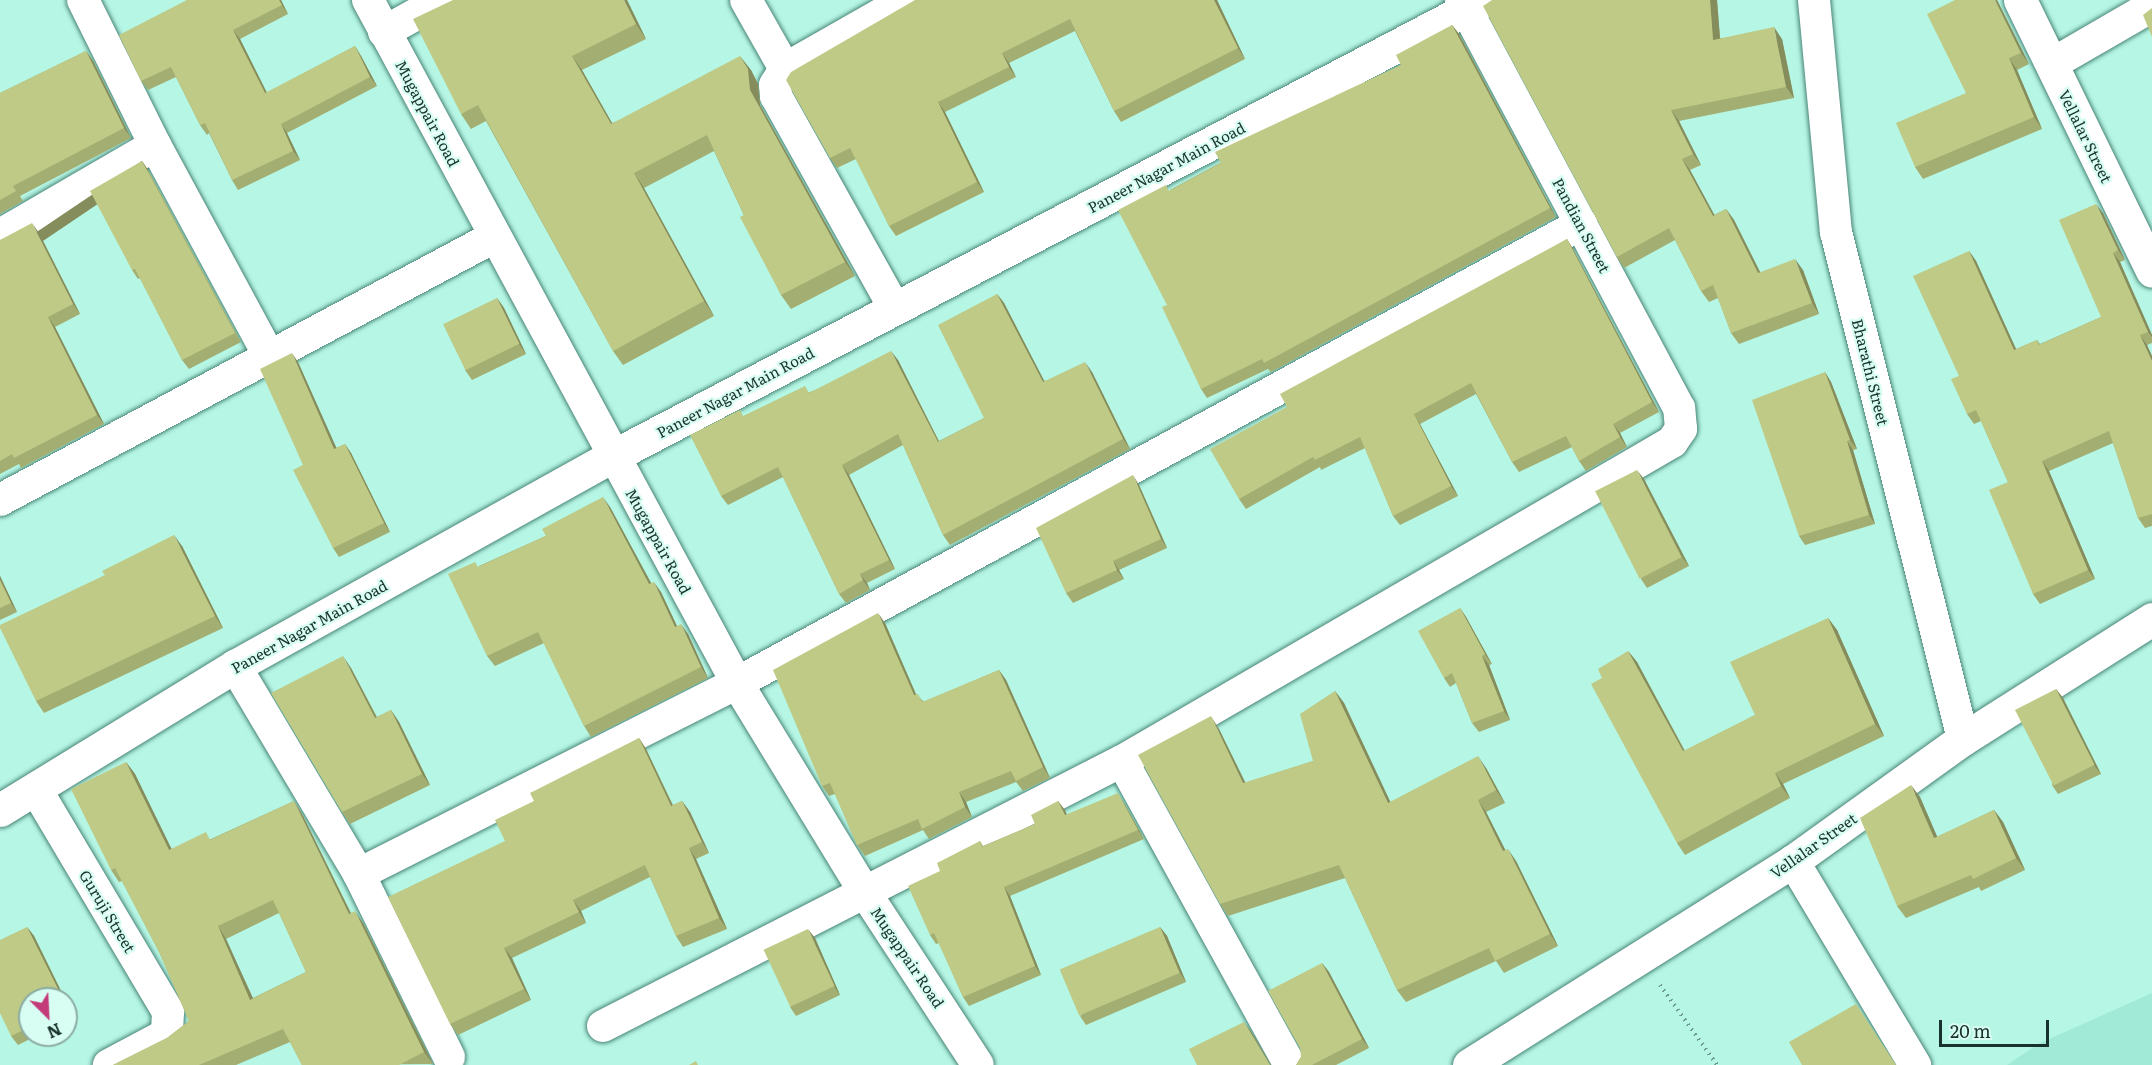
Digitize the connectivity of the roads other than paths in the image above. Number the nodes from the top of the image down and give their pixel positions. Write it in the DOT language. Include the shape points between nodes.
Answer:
graph roads {
  1 [pos="83,0"];
  2 [pos="368,0"];
  3 [pos="441,0"];
  4 [pos="746,0"];
  5 [pos="906,0"];
  6 [pos="1814,0"];
  7 [pos="2020,0"];
  8 [pos="1471,3"];
  9 [pos="2152,6"];
  10 [pos="384,32"];
  11 [pos="2052,64"];
  12 [pos="785,69"];
  13 [pos="155,145"];
  14 [pos="1581,224"];
  15 [pos="0,235"];
  16 [pos="494,237"];
  17 [pos="2152,271"];
  18 [pos="894,309"];
  19 [pos="269,356"];
  20 [pos="613,456"];
  21 [pos="0,500"];
  22 [pos="2152,619"];
  23 [pos="235,666"];
  24 [pos="737,683"];
  25 [pos="1963,739"];
  26 [pos="1122,761"];
  27 [pos="37,791"];
  28 [pos="0,810"];
  29 [pos="1793,861"];
  30 [pos="359,874"];
  31 [pos="866,894"];
  32 [pos="603,1026"];
  33 [pos="449,1057"];
  34 [pos="109,1065"];
  35 [pos="978,1065"];
  36 [pos="1290,1065"];
  37 [pos="1469,1065"];
  38 [pos="1915,1065"];
  1 -- 13 [label="street"];
  2 -- 10 [label="street, Mugappair Road"];
  3 -- 10 [label="street"];
  4 -- 12 [label="street"];
  5 -- 12 [label="street"];
  6 -- 25 [label="street, Bharathi Street" via="1836,231"];
  7 -- 11 [label="street, Vellalar Street"];
  8 -- 14 [label="street, Pandian Street"];
  8 -- 18 [label="street, Paneer Nagar Main Road"];
  9 -- 11 [label="street"];
  10 -- 16 [label="street, Mugappair Road"];
  11 -- 17 [label="street, Vellalar Street"];
  12 -- 18 [label="street" via="777,78 776,96"];
  13 -- 15 [label="street"];
  13 -- 19 [label="street"];
  14 -- 24 [label="street"];
  14 -- 26 [label="street, Pandian Street" via="1679,408 1681,429 1672,442"];
  16 -- 19 [label="street"];
  16 -- 20 [label="street, Mugappair Road"];
  18 -- 20 [label="street, Paneer Nagar Main Road"];
  19 -- 21 [label="street"];
  20 -- 23 [label="street, Paneer Nagar Main Road"];
  20 -- 24 [label="street, Mugappair Road"];
  22 -- 25 [label="street, Vellalar Street"];
  23 -- 27 [label="street, Paneer Nagar Main Road"];
  23 -- 30 [label="street"];
  24 -- 30 [label="street"];
  24 -- 31 [label="street, Mugappair Road"];
  25 -- 29 [label="street, Vellalar Street"];
  26 -- 31 [label="street"];
  26 -- 36 [label="street"];
  27 -- 28 [label="street, Paneer Nagar Main Road"];
  27 -- 34 [label="street, Guruji Street" via="168,1012 167,1034"];
  29 -- 37 [label="street, Vellalar Street"];
  29 -- 38 [label="street"];
  30 -- 33 [label="street"];
  31 -- 32 [label="street"];
  31 -- 35 [label="street, Mugappair Road"];
}
